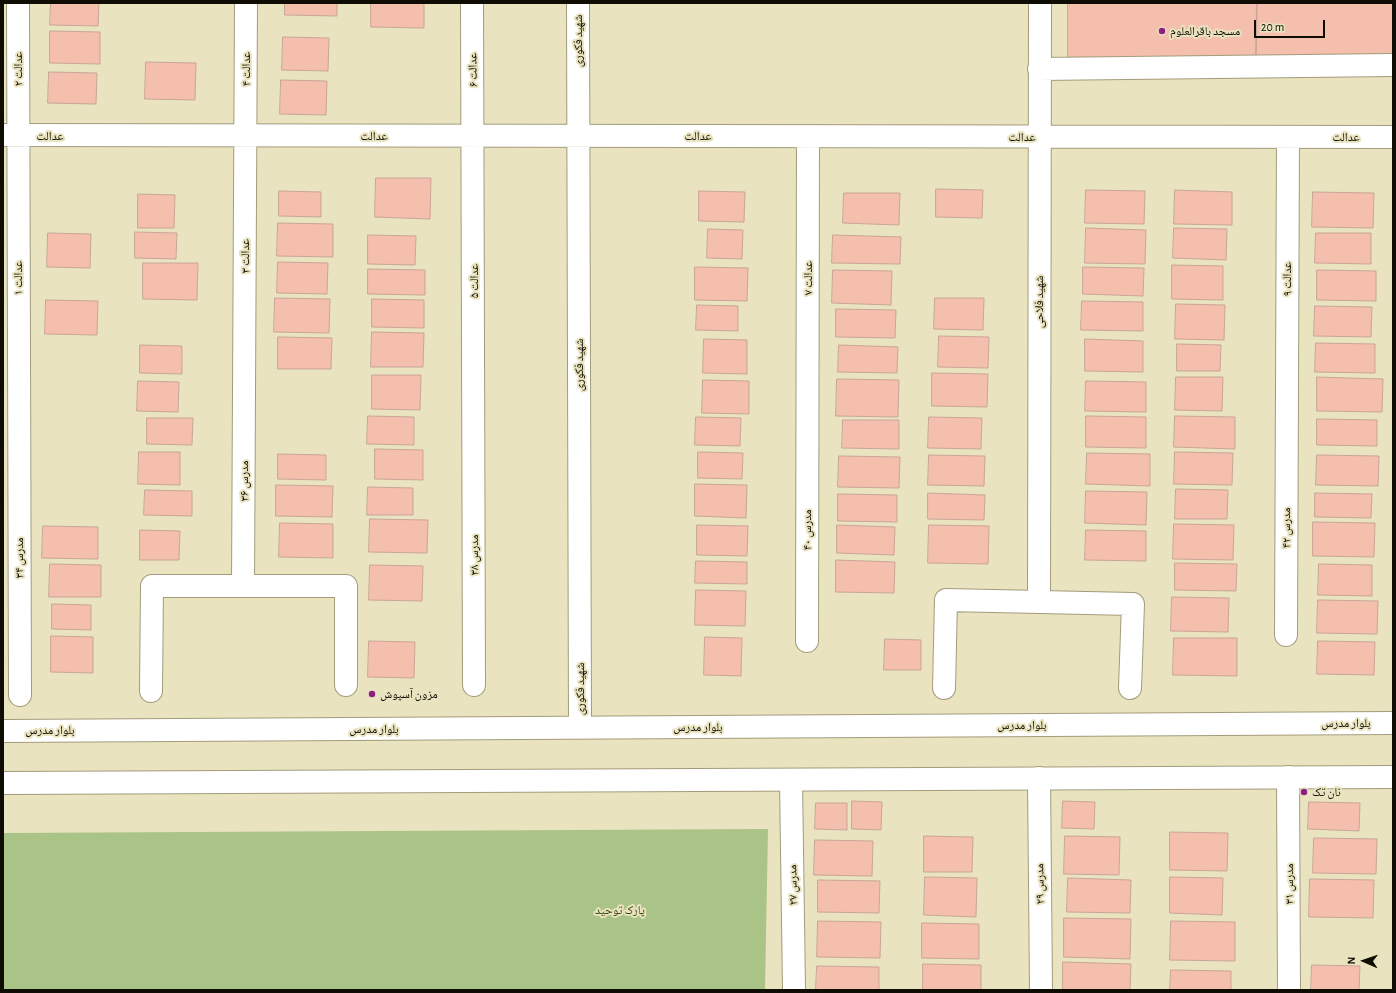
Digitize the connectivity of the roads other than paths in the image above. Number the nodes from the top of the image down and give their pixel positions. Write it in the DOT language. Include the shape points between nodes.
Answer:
graph roads {
  1 [pos="18,3"];
  2 [pos="246,3"];
  3 [pos="472,3"];
  4 [pos="578,3"];
  5 [pos="1040,3"];
  6 [pos="1393,65"];
  7 [pos="1040,69"];
  8 [pos="10,136"];
  9 [pos="246,136"];
  10 [pos="474,136"];
  11 [pos="578,136"];
  12 [pos="808,137"];
  13 [pos="1040,137"];
  14 [pos="1288,137"];
  15 [pos="1393,137"];
  16 [pos="245,375"];
  17 [pos="18,420"];
  18 [pos="808,420"];
  19 [pos="1286,422"];
  20 [pos="474,425"];
  21 [pos="243,586"];
  22 [pos="1039,602"];
  23 [pos="1286,635"];
  24 [pos="807,641"];
  25 [pos="474,685"];
  26 [pos="346,686"];
  27 [pos="944,688"];
  28 [pos="1130,688"];
  29 [pos="151,691"];
  30 [pos="20,695"];
  31 [pos="1393,722"];
  32 [pos="580,728"];
  33 [pos="3,731"];
  34 [pos="1288,777"];
  35 [pos="1393,777"];
  36 [pos="1039,778"];
  37 [pos="791,780"];
  38 [pos="3,783"];
  39 [pos="794,990"];
  40 [pos="1041,990"];
  41 [pos="1289,990"];
  1 -- 8 [label="street, عدالت ۲"];
  2 -- 9 [label="street, عدالت ۴"];
  3 -- 10 [label="street, عدالت ۶"];
  4 -- 11 [label="street, شهید فکوری"];
  5 -- 7 [label="street, شهید فلاحی"];
  6 -- 7 [label="street"];
  7 -- 13 [label="street, شهید فلاحی"];
  8 -- 9 [label="street, عدالت"];
  8 -- 17 [label="street, عدالت ۱"];
  9 -- 10 [label="street, عدالت"];
  9 -- 16 [label="street, عدالت ۳"];
  10 -- 11 [label="street, عدالت"];
  10 -- 20 [label="street, عدالت ۵"];
  11 -- 12 [label="street, عدالت"];
  11 -- 32 [label="street, شهید فکوری"];
  12 -- 13 [label="street, عدالت"];
  12 -- 18 [label="street, عدالت ۷"];
  13 -- 14 [label="street, عدالت"];
  13 -- 22 [label="street, شهید فلاحی"];
  14 -- 15 [label="street, عدالت"];
  14 -- 19 [label="street, عدالت ۹"];
  16 -- 21 [label="street, مدرس ۳۶"];
  17 -- 30 [label="street, مدرس ۳۴"];
  18 -- 24 [label="street, مدرس ۴۰"];
  19 -- 23 [label="street, مدرس ۴۲"];
  20 -- 25 [label="street, مدرس ۳۸"];
  21 -- 26 [label="street" via="346,586"];
  21 -- 29 [label="street" via="152,586"];
  22 -- 27 [label="street" via="946,600"];
  22 -- 28 [label="street" via="1134,604"];
  31 -- 32 [label="street, بلوار مدرس"];
  32 -- 33 [label="street, بلوار مدرس"];
  34 -- 35 [label="street"];
  34 -- 36 [label="street"];
  34 -- 41 [label="street, مدرس ۳۱"];
  36 -- 37 [label="street"];
  36 -- 40 [label="street, مدرس ۲۹"];
  37 -- 38 [label="street"];
  37 -- 39 [label="street, مدرس ۲۷"];
}
